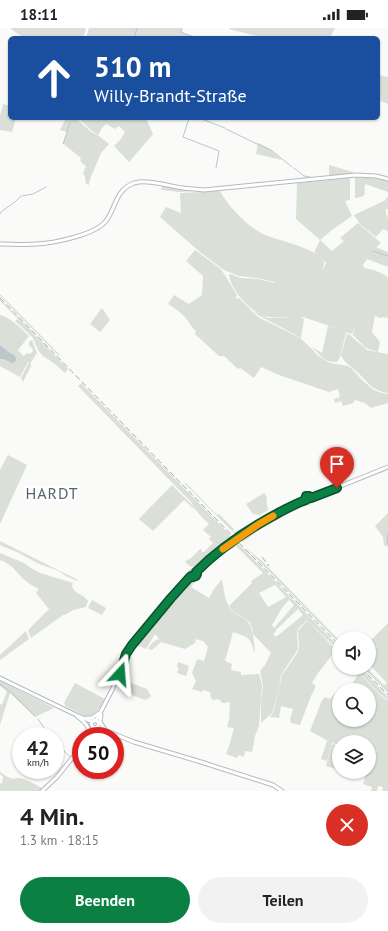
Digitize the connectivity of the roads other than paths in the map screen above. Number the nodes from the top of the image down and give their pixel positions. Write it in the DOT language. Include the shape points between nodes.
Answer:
graph roads {
  1 [pos="388,179"];
  2 [pos="0,244"];
  3 [pos="388,467"];
  4 [pos="126,654"];
  5 [pos="0,678"];
  6 [pos="102,708"];
  7 [pos="72,713"];
  8 [pos="76,715"];
  9 [pos="101,715"];
  10 [pos="84,718"];
  11 [pos="95,724"];
  12 [pos="88,727"];
  13 [pos="93,727"];
  14 [pos="102,727"];
  15 [pos="103,727"];
  16 [pos="124,737"];
  17 [pos="72,758"];
  18 [pos="187,758"];
  19 [pos="42,791"];
  20 [pos="282,791"];
  1 -- 2 [label="main road" via="356,175 204,190 149,182 136,183 123,190 106,221 92,231 47,243"];
  3 -- 4 [label="main road, bridge" via="311,498 309,502 306,500 295,504 240,536 204,564 196,572 196,577 191,576"];
  4 -- 6 [label="main road"];
  4 -- 9 [label="main road"];
  5 -- 7 [label="main road"];
  6 -- 10 [label="main road" via="95,717"];
  6 -- 11 [label="main road"];
  7 -- 8 [label="main road"];
  7 -- 10 [label="main road"];
  8 -- 11 [label="main road"];
  8 -- 12 [label="main road"];
  9 -- 11 [label="main road"];
  9 -- 15 [label="main road" via="100,722"];
  10 -- 11 [label="main road"];
  11 -- 13 [label="main road"];
  11 -- 14 [label="main road"];
  11 -- 18 [label="main road" via="131,741"];
  16 -- 18 [label="main road"];
  17 -- 19 [label="main road"];
  18 -- 20 [label="main road" via="273,785"];
}
